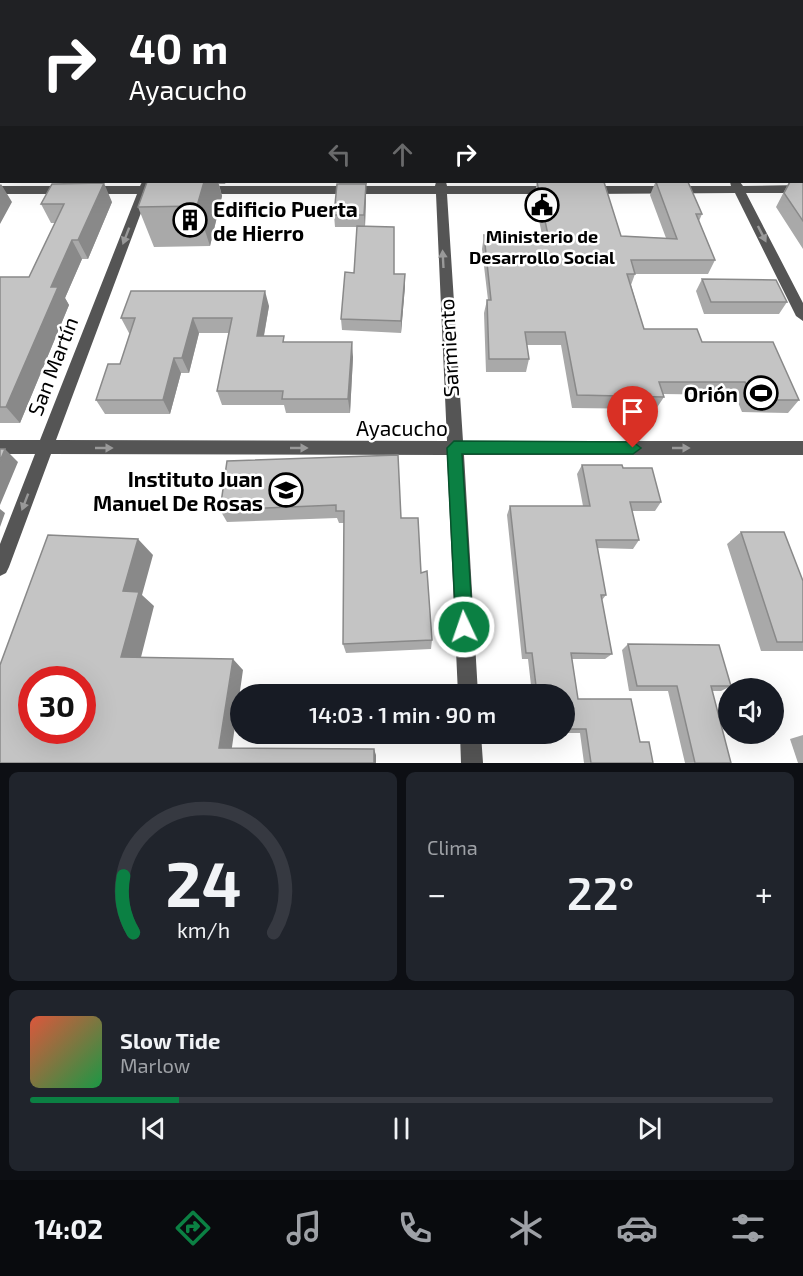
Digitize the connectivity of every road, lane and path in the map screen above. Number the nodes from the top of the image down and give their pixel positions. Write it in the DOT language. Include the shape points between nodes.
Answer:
graph roads {
  1 [pos="737,185"];
  2 [pos="145,186"];
  3 [pos="441,186"];
  4 [pos="803,189"];
  5 [pos="0,190"];
  6 [pos="803,316"];
  7 [pos="0,447"];
  8 [pos="45,447"];
  9 [pos="454,448"];
  10 [pos="803,448"];
  11 [pos="0,567"];
  12 [pos="467,684"];
  13 [pos="471,744"];
  14 [pos="472,763"];
  1 -- 3 [label="street"];
  1 -- 4 [label="street"];
  1 -- 6 [label="street, one-way"];
  2 -- 3 [label="street" via="185,190"];
  2 -- 5 [label="street"];
  2 -- 8 [label="street, San Martín, one-way"];
  9 -- 3 [label="street, Sarmiento, one-way"];
  7 -- 8 [label="street, Ayacucho"];
  8 -- 9 [label="street, Ayacucho, one-way"];
  8 -- 11 [label="street, San Martín, one-way"];
  9 -- 10 [label="street, Ayacucho, one-way"];
  9 -- 12 [label="street, Sarmiento"];
  13 -- 14 [label="street"];
}
